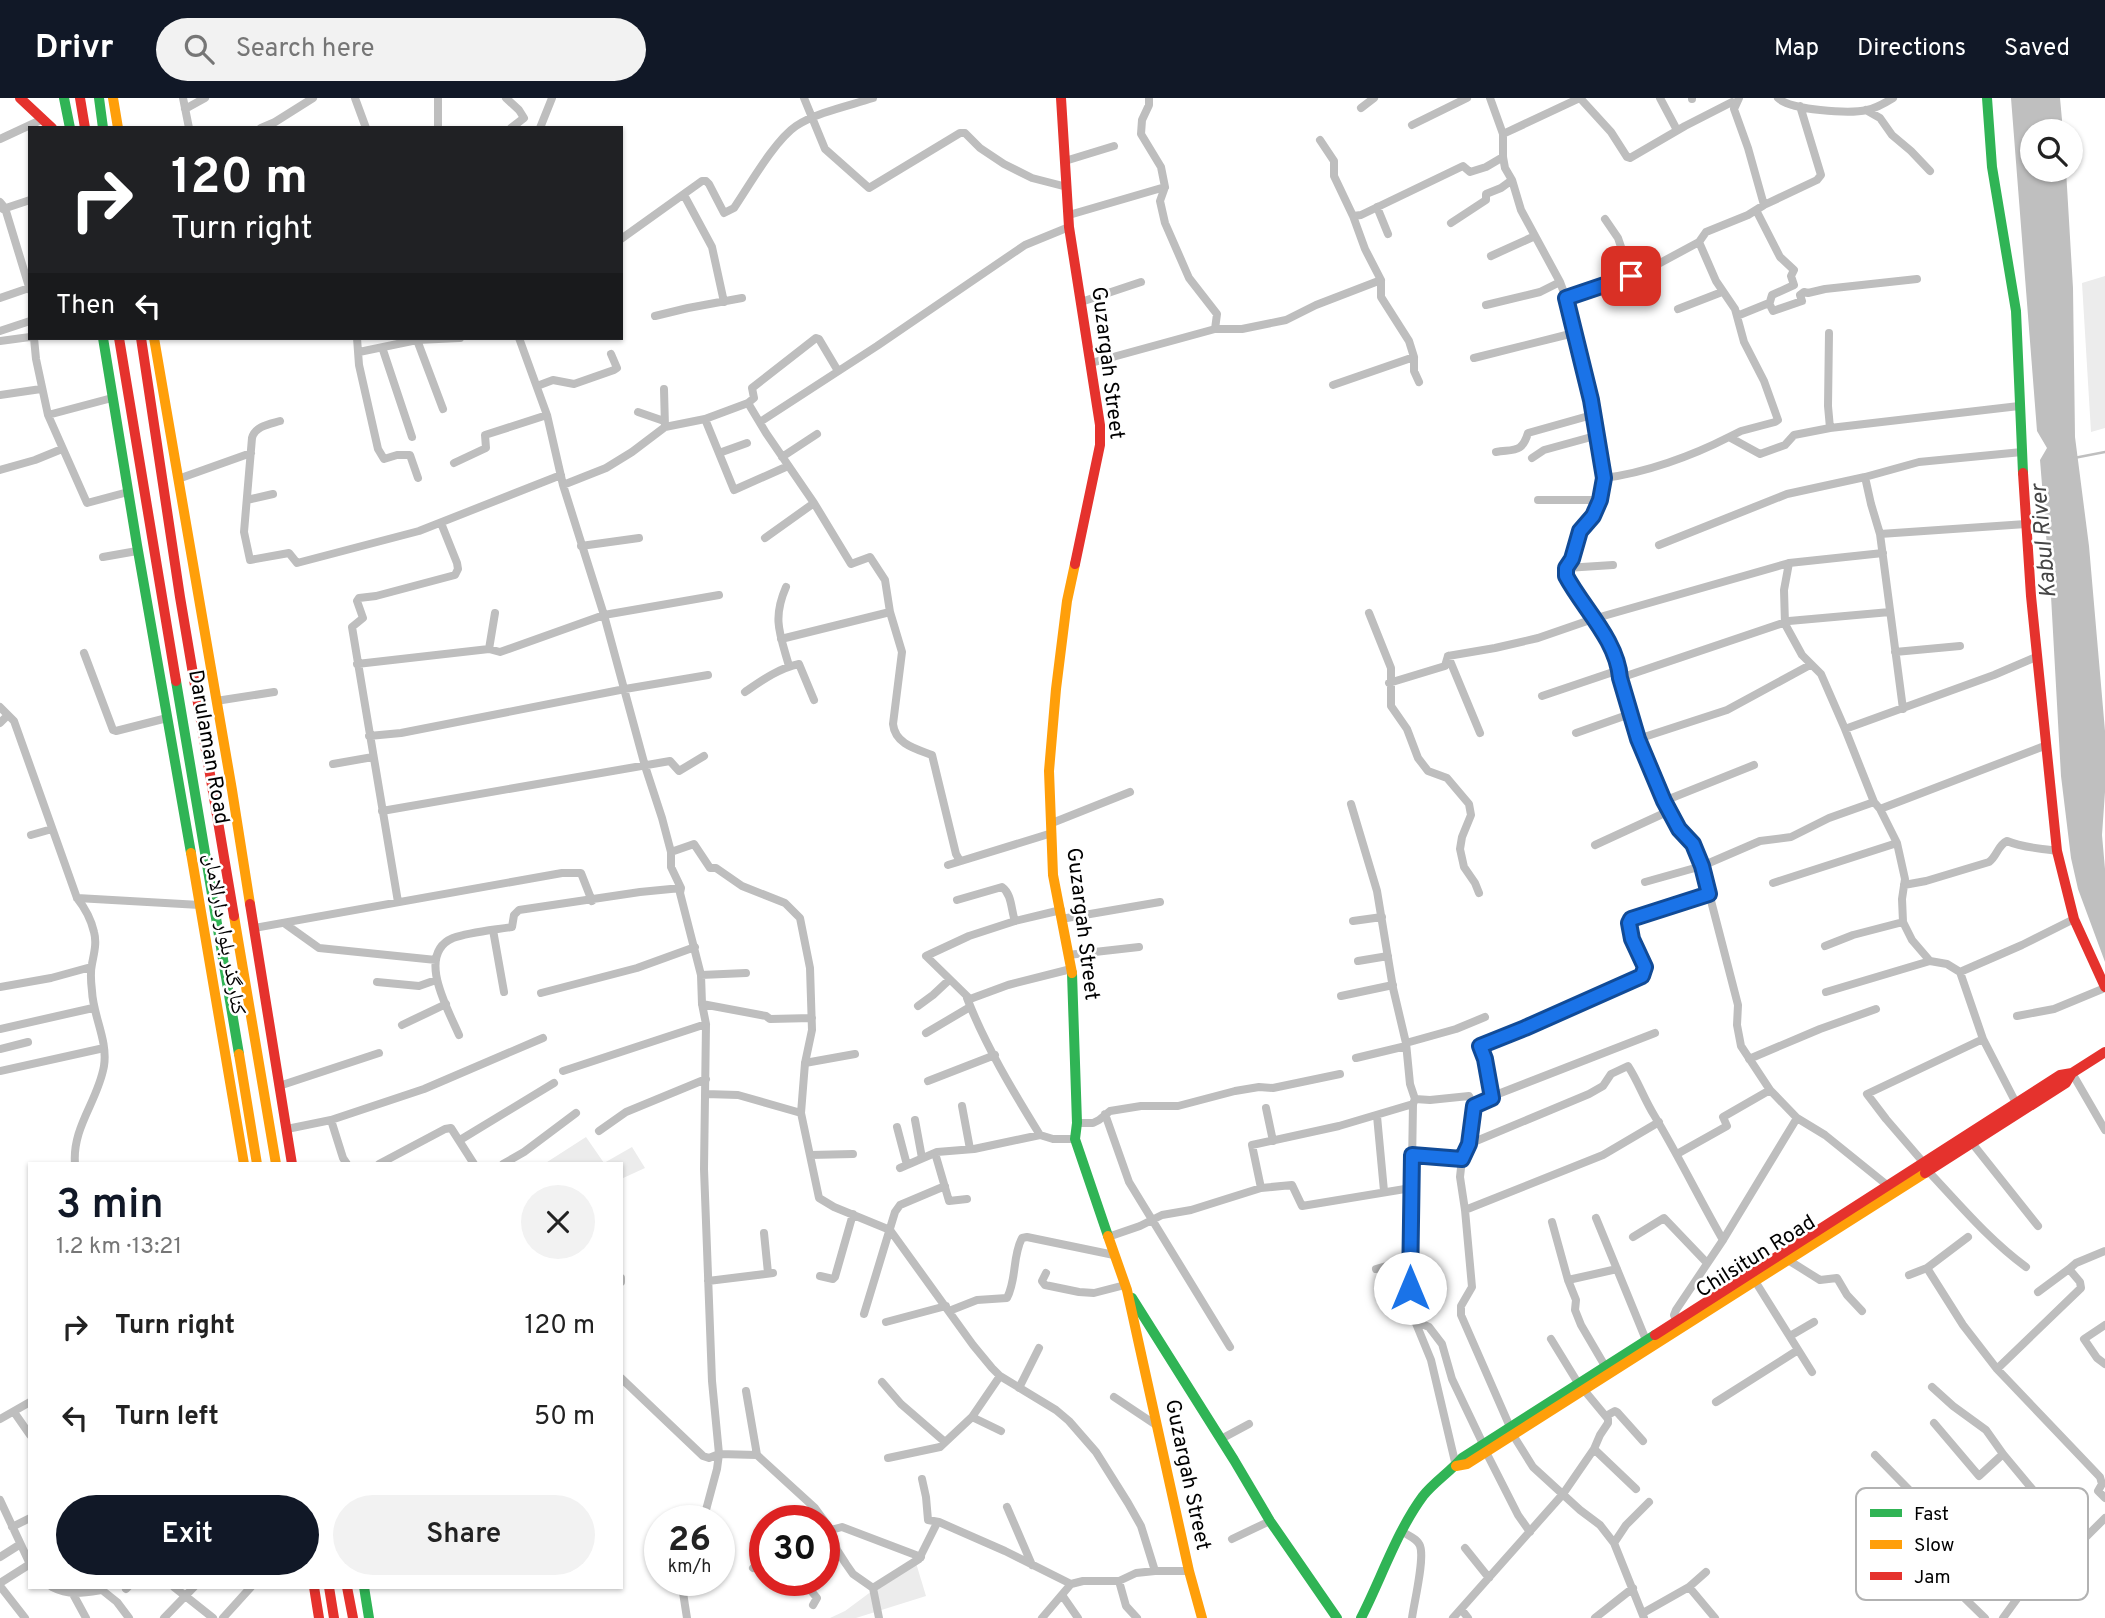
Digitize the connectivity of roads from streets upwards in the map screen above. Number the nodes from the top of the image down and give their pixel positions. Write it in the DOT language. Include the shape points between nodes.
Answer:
graph roads {
  1 [pos="20,98"];
  2 [pos="64,98"];
  3 [pos="80,98"];
  4 [pos="99,98"];
  5 [pos="113,98"];
  6 [pos="183,98"];
  7 [pos="205,98"];
  8 [pos="313,98"];
  9 [pos="355,98"];
  10 [pos="438,98"];
  11 [pos="506,98"];
  12 [pos="552,98"];
  13 [pos="804,98"];
  14 [pos="873,98"];
  15 [pos="1061,98"];
  16 [pos="1149,98"];
  17 [pos="1374,98"];
  18 [pos="1467,98"];
  19 [pos="1490,98"];
  20 [pos="1580,98"];
  21 [pos="1660,98"];
  22 [pos="1777,98"];
  23 [pos="1893,98"];
  24 [pos="1987,98"];
  25 [pos="1737,101"];
  26 [pos="1800,106"];
  27 [pos="1361,108"];
  28 [pos="186,109"];
  29 [pos="1866,110"];
  30 [pos="812,118"];
  31 [pos="43,119"];
  32 [pos="1412,125"];
  33 [pos="50,126"];
  34 [pos="70,126"];
  35 [pos="85,126"];
  36 [pos="103,126"];
  37 [pos="118,126"];
  38 [pos="189,126"];
  39 [pos="266,126"];
  40 [pos="365,126"];
  41 [pos="438,126"];
  42 [pos="514,126"];
  43 [pos="541,126"];
  44 [pos="1677,130"];
  45 [pos="1503,134"];
  46 [pos="0,139"];
  47 [pos="1320,140"];
  48 [pos="1114,146"];
  49 [pos="1503,157"];
  50 [pos="1065,161"];
  51 [pos="1930,171"];
  52 [pos="1512,180"];
  53 [pos="1066,187"];
  54 [pos="1165,187"];
  55 [pos="684,195"];
  56 [pos="28,200"];
  57 [pos="2,207"];
  58 [pos="1377,207"];
  59 [pos="1760,207"];
  60 [pos="1353,216"];
  61 [pos="1605,219"];
  62 [pos="1069,221"];
  63 [pos="1451,223"];
  64 [pos="1388,234"];
  65 [pos="1535,236"];
  66 [pos="623,238"];
  67 [pos="1699,242"];
  68 [pos="1491,256"];
  69 [pos="1631,276"];
  70 [pos="1917,279"];
  71 [pos="1381,280"];
  72 [pos="1141,282"];
  73 [pos="1560,282"];
  74 [pos="28,283"];
  75 [pos="28,290"];
  76 [pos="1722,292"];
  77 [pos="0,298"];
  78 [pos="742,298"];
  79 [pos="1566,298"];
  80 [pos="724,302"];
  81 [pos="1081,302"];
  82 [pos="1486,305"];
  83 [pos="1769,305"];
  84 [pos="1678,309"];
  85 [pos="655,316"];
  86 [pos="1737,316"];
  87 [pos="28,322"];
  88 [pos="1215,329"];
  89 [pos="0,331"];
  90 [pos="1829,333"];
  91 [pos="1574,334"];
  92 [pos="28,338"];
  93 [pos="33,340"];
  94 [pos="103,340"];
  95 [pos="119,340"];
  96 [pos="141,340"];
  97 [pos="154,340"];
  98 [pos="357,340"];
  99 [pos="417,340"];
  100 [pos="520,340"];
  101 [pos="0,341"];
  102 [pos="382,347"];
  103 [pos="359,352"];
  104 [pos="611,354"];
  105 [pos="1414,357"];
  106 [pos="1474,358"];
  107 [pos="1091,363"];
  108 [pos="838,372"];
  109 [pos="1419,382"];
  110 [pos="537,386"];
  111 [pos="1333,386"];
  112 [pos="41,388"];
  113 [pos="664,389"];
  114 [pos="0,395"];
  115 [pos="112,398"];
  116 [pos="748,403"];
  117 [pos="2019,406"];
  118 [pos="443,409"];
  119 [pos="638,412"];
  120 [pos="48,415"];
  121 [pos="547,415"];
  122 [pos="1592,415"];
  123 [pos="705,419"];
  124 [pos="280,421"];
  125 [pos="760,422"];
  126 [pos="664,424"];
  127 [pos="1830,428"];
  128 [pos="817,434"];
  129 [pos="1595,436"];
  130 [pos="412,437"];
  131 [pos="1728,437"];
  132 [pos="747,443"];
  133 [pos="62,449"];
  134 [pos="1496,452"];
  135 [pos="2022,452"];
  136 [pos="251,453"];
  137 [pos="719,453"];
  138 [pos="782,457"];
  139 [pos="1532,458"];
  140 [pos="454,463"];
  141 [pos="788,466"];
  142 [pos="0,470"];
  143 [pos="561,475"];
  144 [pos="1865,477"];
  145 [pos="418,478"];
  146 [pos="1604,478"];
  147 [pos="178,479"];
  148 [pos="563,485"];
  149 [pos="128,492"];
  150 [pos="273,494"];
  151 [pos="247,500"];
  152 [pos="1538,500"];
  153 [pos="1600,500"];
  154 [pos="814,503"];
  155 [pos="441,523"];
  156 [pos="2026,524"];
  157 [pos="1880,534"];
  158 [pos="639,538"];
  159 [pos="765,538"];
  160 [pos="1659,545"];
  161 [pos="581,546"];
  162 [pos="137,551"];
  163 [pos="1883,553"];
  164 [pos="103,557"];
  165 [pos="1789,563"];
  166 [pos="1613,565"];
  167 [pos="1566,568"];
  168 [pos="786,587"];
  169 [pos="719,595"];
  170 [pos="890,611"];
  171 [pos="1890,612"];
  172 [pos="495,613"];
  173 [pos="1369,613"];
  174 [pos="604,615"];
  175 [pos="1593,619"];
  176 [pos="1785,624"];
  177 [pos="781,639"];
  178 [pos="1960,646"];
  179 [pos="489,649"];
  180 [pos="1895,652"];
  181 [pos="85,653"];
  182 [pos="1448,656"];
  183 [pos="2036,657"];
  184 [pos="357,664"];
  185 [pos="1810,665"];
  186 [pos="789,666"];
  187 [pos="1620,674"];
  188 [pos="708,675"];
  189 [pos="1389,683"];
  190 [pos="625,689"];
  191 [pos="274,692"];
  192 [pos="745,692"];
  193 [pos="1542,696"];
  194 [pos="814,700"];
  195 [pos="216,701"];
  196 [pos="0,707"];
  197 [pos="1903,709"];
  198 [pos="1630,714"];
  199 [pos="8,715"];
  200 [pos="167,718"];
  201 [pos="0,723"];
  202 [pos="1845,729"];
  203 [pos="1480,733"];
  204 [pos="1576,733"];
  205 [pos="369,736"];
  206 [pos="1638,739"];
  207 [pos="2046,745"];
  208 [pos="704,756"];
  209 [pos="373,757"];
  210 [pos="333,764"];
  211 [pos="1754,765"];
  212 [pos="645,766"];
  213 [pos="1130,792"];
  214 [pos="1664,801"];
  215 [pos="1351,804"];
  216 [pos="1877,805"];
  217 [pos="382,811"];
  218 [pos="1670,811"];
  219 [pos="1052,828"];
  220 [pos="52,829"];
  221 [pos="32,835"];
  222 [pos="1897,843"];
  223 [pos="1595,845"];
  224 [pos="2057,851"];
  225 [pos="671,852"];
  226 [pos="960,861"];
  227 [pos="948,865"];
  228 [pos="1702,866"];
  229 [pos="1644,882"];
  230 [pos="1773,883"];
  231 [pos="1904,885"];
  232 [pos="681,888"];
  233 [pos="1479,893"];
  234 [pos="1709,894"];
  235 [pos="78,898"];
  236 [pos="957,900"];
  237 [pos="592,901"];
  238 [pos="398,902"];
  239 [pos="1160,902"];
  240 [pos="200,905"];
  241 [pos="1061,914"];
  242 [pos="1382,917"];
  243 [pos="2074,919"];
  244 [pos="1015,921"];
  245 [pos="1353,921"];
  246 [pos="1903,922"];
  247 [pos="284,923"];
  248 [pos="254,928"];
  249 [pos="493,930"];
  250 [pos="1825,946"];
  251 [pos="695,947"];
  252 [pos="1139,947"];
  253 [pos="1068,955"];
  254 [pos="1388,956"];
  255 [pos="436,960"];
  256 [pos="1358,961"];
  257 [pos="1930,961"];
  258 [pos="91,967"];
  259 [pos="1071,969"];
  260 [pos="1960,972"];
  261 [pos="746,973"];
  262 [pos="701,975"];
  263 [pos="436,980"];
  264 [pos="949,980"];
  265 [pos="377,982"];
  266 [pos="1393,985"];
  267 [pos="0,987"];
  268 [pos="2105,988"];
  269 [pos="504,992"];
  270 [pos="1826,992"];
  271 [pos="541,993"];
  272 [pos="1341,996"];
  273 [pos="967,998"];
  274 [pos="446,1004"];
  275 [pos="702,1004"];
  276 [pos="918,1006"];
  277 [pos="970,1007"];
  278 [pos="93,1008"];
  279 [pos="1876,1009"];
  280 [pos="2017,1016"];
  281 [pos="1485,1017"];
  282 [pos="812,1018"];
  283 [pos="706,1024"];
  284 [pos="402,1025"];
  285 [pos="0,1029"];
  286 [pos="926,1032"];
  287 [pos="1655,1033"];
  288 [pos="459,1035"];
  289 [pos="543,1038"];
  290 [pos="1983,1039"];
  291 [pos="28,1042"];
  292 [pos="1406,1044"];
  293 [pos="104,1048"];
  294 [pos="0,1049"];
  295 [pos="2105,1052"];
  296 [pos="379,1053"];
  297 [pos="855,1054"];
  298 [pos="995,1055"];
  299 [pos="1356,1058"];
  300 [pos="1749,1059"];
  301 [pos="805,1063"];
  302 [pos="0,1071"];
  303 [pos="563,1071"];
  304 [pos="2072,1073"];
  305 [pos="1340,1074"];
  306 [pos="706,1079"];
  307 [pos="928,1081"];
  308 [pos="554,1083"];
  309 [pos="279,1086"];
  310 [pos="1770,1090"];
  311 [pos="706,1094"];
  312 [pos="1492,1098"];
  313 [pos="1414,1101"];
  314 [pos="2016,1103"];
  315 [pos="962,1106"];
  316 [pos="1474,1106"];
  317 [pos="1266,1108"];
  318 [pos="576,1113"];
  319 [pos="801,1113"];
  320 [pos="1105,1114"];
  321 [pos="1377,1116"];
  322 [pos="284,1117"];
  323 [pos="1797,1118"];
  324 [pos="915,1119"];
  325 [pos="269,1120"];
  326 [pos="331,1120"];
  327 [pos="1659,1122"];
  328 [pos="251,1123"];
  329 [pos="1076,1123"];
  330 [pos="238,1125"];
  331 [pos="897,1127"];
  332 [pos="287,1129"];
  333 [pos="2105,1130"];
  334 [pos="599,1131"];
  335 [pos="1041,1135"];
  336 [pos="1075,1139"];
  337 [pos="460,1140"];
  338 [pos="1273,1141"];
  339 [pos="1972,1143"];
  340 [pos="1469,1144"];
  341 [pos="970,1149"];
  342 [pos="935,1153"];
  343 [pos="853,1154"];
  344 [pos="1678,1154"];
  345 [pos="1412,1155"];
  346 [pos="810,1156"];
  347 [pos="922,1158"];
  348 [pos="1462,1159"];
  349 [pos="75,1162"];
  350 [pos="244,1162"];
  351 [pos="257,1162"];
  352 [pos="276,1162"];
  353 [pos="292,1162"];
  354 [pos="346,1162"];
  355 [pos="383,1162"];
  356 [pos="473,1162"];
  357 [pos="506,1162"];
  358 [pos="1925,1167"];
  359 [pos="1887,1185"];
  360 [pos="945,1186"];
  361 [pos="1261,1188"];
  362 [pos="1411,1188"];
  363 [pos="1384,1191"];
  364 [pos="967,1199"];
  365 [pos="1465,1210"];
  366 [pos="853,1214"];
  367 [pos="1596,1218"];
  368 [pos="1152,1221"];
  369 [pos="1552,1222"];
  370 [pos="2038,1226"];
  371 [pos="890,1230"];
  372 [pos="764,1233"];
  373 [pos="1108,1237"];
  374 [pos="1633,1237"];
  375 [pos="1968,1237"];
  376 [pos="1723,1240"];
  377 [pos="2105,1251"];
  378 [pos="1114,1255"];
  379 [pos="1410,1259"];
  380 [pos="1788,1260"];
  381 [pos="1707,1263"];
  382 [pos="2026,1267"];
  383 [pos="1927,1268"];
  384 [pos="1376,1269"];
  385 [pos="1617,1269"];
  386 [pos="2069,1269"];
  387 [pos="1046,1273"];
  388 [pos="1909,1275"];
  389 [pos="820,1276"];
  390 [pos="1568,1280"];
  391 [pos="708,1281"];
  392 [pos="1755,1281"];
  393 [pos="1126,1288"];
  394 [pos="1410,1288"];
  395 [pos="2038,1292"];
  396 [pos="1380,1299"];
  397 [pos="948,1308"];
  398 [pos="1862,1311"];
  399 [pos="864,1314"];
  400 [pos="1676,1320"];
  401 [pos="1415,1321"];
  402 [pos="886,1322"];
  403 [pos="1814,1322"];
  404 [pos="2105,1325"];
  405 [pos="1790,1336"];
  406 [pos="1551,1339"];
  407 [pos="1646,1340"];
  408 [pos="1230,1347"];
  409 [pos="1039,1348"];
  410 [pos="1798,1350"];
  411 [pos="2105,1364"];
  412 [pos="1605,1366"];
  413 [pos="1997,1369"];
  414 [pos="1812,1372"];
  415 [pos="1000,1376"];
  416 [pos="623,1380"];
  417 [pos="882,1382"];
  418 [pos="1581,1387"];
  419 [pos="1932,1387"];
  420 [pos="1019,1388"];
  421 [pos="746,1391"];
  422 [pos="1115,1397"];
  423 [pos="1716,1402"];
  424 [pos="28,1403"];
  425 [pos="14,1412"];
  426 [pos="1605,1416"];
  427 [pos="972,1418"];
  428 [pos="0,1419"];
  429 [pos="1934,1423"];
  430 [pos="1249,1424"];
  431 [pos="1157,1425"];
  432 [pos="1001,1431"];
  433 [pos="1512,1431"];
  434 [pos="28,1432"];
  435 [pos="1221,1439"];
  436 [pos="1643,1441"];
  437 [pos="945,1442"];
  438 [pos="1485,1448"];
  439 [pos="1594,1449"];
  440 [pos="719,1454"];
  441 [pos="2003,1454"];
  442 [pos="757,1455"];
  443 [pos="1875,1455"];
  444 [pos="888,1458"];
  445 [pos="1456,1465"];
  446 [pos="922,1479"];
  447 [pos="1907,1488"];
  448 [pos="2031,1488"];
  449 [pos="1636,1489"];
  450 [pos="1563,1494"];
  451 [pos="2105,1498"];
  452 [pos="0,1500"];
  453 [pos="1649,1502"];
  454 [pos="708,1505"];
  455 [pos="812,1505"];
  456 [pos="1007,1507"];
  457 [pos="2105,1518"];
  458 [pos="28,1519"];
  459 [pos="1270,1521"];
  460 [pos="937,1523"];
  461 [pos="12,1527"];
  462 [pos="840,1528"];
  463 [pos="1404,1532"];
  464 [pos="1530,1532"];
  465 [pos="2088,1535"];
  466 [pos="1232,1539"];
  467 [pos="1614,1543"];
  468 [pos="19,1545"];
  469 [pos="1465,1548"];
  470 [pos="27,1554"];
  471 [pos="840,1554"];
  472 [pos="0,1557"];
  473 [pos="921,1557"];
  474 [pos="28,1565"];
  475 [pos="1032,1565"];
  476 [pos="1155,1571"];
  477 [pos="1189,1571"];
  478 [pos="1706,1572"];
  479 [pos="1489,1578"];
  480 [pos="1118,1581"];
  481 [pos="0,1584"];
  482 [pos="1071,1584"];
  483 [pos="1689,1587"];
  484 [pos="873,1588"];
  485 [pos="1633,1588"];
  486 [pos="55,1589"];
  487 [pos="176,1589"];
  488 [pos="192,1589"];
  489 [pos="249,1589"];
  490 [pos="314,1589"];
  491 [pos="329,1589"];
  492 [pos="347,1589"];
  493 [pos="363,1589"];
  494 [pos="73,1594"];
  495 [pos="1062,1595"];
  496 [pos="684,1596"];
  497 [pos="815,1596"];
  498 [pos="186,1597"];
  499 [pos="1966,1600"];
  500 [pos="2015,1600"];
  501 [pos="813,1605"];
  502 [pos="1461,1609"];
  503 [pos="1644,1616"];
  504 [pos="208,1617"];
  505 [pos="24,1618"];
  506 [pos="86,1618"];
  507 [pos="129,1618"];
  508 [pos="164,1618"];
  509 [pos="223,1618"];
  510 [pos="319,1618"];
  511 [pos="334,1618"];
  512 [pos="353,1618"];
  513 [pos="369,1618"];
  514 [pos="687,1618"];
  515 [pos="879,1618"];
  516 [pos="1042,1618"];
  517 [pos="1078,1618"];
  518 [pos="1138,1618"];
  519 [pos="1202,1618"];
  520 [pos="1337,1618"];
  521 [pos="1361,1618"];
  522 [pos="1412,1618"];
  523 [pos="1453,1618"];
  524 [pos="1468,1618"];
  525 [pos="1595,1618"];
  526 [pos="1715,1618"];
  527 [pos="1984,1618"];
  528 [pos="2003,1618"];
  1 -- 31 [label="street"];
  2 -- 34 [label="street"];
  3 -- 35 [label="street"];
  4 -- 36 [label="street"];
  5 -- 37 [label="street"];
  6 -- 28 [label="street"];
  7 -- 28 [label="street"];
  8 -- 39 [label="street"];
  9 -- 40 [label="street"];
  10 -- 41 [label="street"];
  11 -- 42 [label="street" via="524,118"];
  12 -- 43 [label="street"];
  13 -- 30 [label="street"];
  14 -- 30 [label="street"];
  15 -- 50 [label="street, Guzargah Street"];
  16 -- 54 [label="street" via="1141,134 1161,167"];
  17 -- 27 [label="street"];
  18 -- 32 [label="street"];
  19 -- 45 [label="street"];
  20 -- 44 [label="street" via="1630,158"];
  20 -- 45 [label="street"];
  21 -- 44 [label="street"];
  22 -- 26 [label="street"];
  23 -- 29 [label="street"];
  24 -- 117 [label="street" via="1992,167 2015,311"];
  25 -- 44 [label="street"];
  25 -- 59 [label="street" via="1734,109 1748,148"];
  26 -- 29 [label="street"];
  26 -- 59 [label="street" via="1821,175"];
  28 -- 38 [label="street"];
  29 -- 51 [label="street" via="1880,118"];
  30 -- 53 [label="street" via="825,149 869,188 960,132 1004,164"];
  30 -- 55 [label="street" via="795,127 771,153 728,213 706,181"];
  31 -- 33 [label="street"];
  31 -- 46 [label="street"];
  45 -- 49 [label="street"];
  47 -- 60 [label="street" via="1334,161 1334,176"];
  48 -- 50 [label="street"];
  49 -- 52 [label="street"];
  49 -- 58 [label="street" via="1471,172 1464,166"];
  50 -- 53 [label="street, Guzargah Street"];
  52 -- 63 [label="street" via="1486,194 1486,200"];
  52 -- 65 [label="street"];
  53 -- 62 [label="street, Guzargah Street"];
  54 -- 62 [label="street"];
  54 -- 88 [label="street" via="1160,201 1165,223 1189,278 1217,314"];
  55 -- 66 [label="street"];
  55 -- 80 [label="street" via="712,247"];
  56 -- 57 [label="street"];
  57 -- 74 [label="street"];
  58 -- 60 [label="street"];
  58 -- 64 [label="street"];
  59 -- 67 [label="street" via="1706,232"];
  59 -- 83 [label="street" via="1780,257 1794,270 1794,285 1772,295"];
  60 -- 71 [label="street"];
  61 -- 69 [label="street" via="1618,238"];
  62 -- 81 [label="street, Guzargah Street"];
  62 -- 108 [label="street" via="1025,245"];
  65 -- 68 [label="street"];
  65 -- 73 [label="street"];
  67 -- 69 [label="street"];
  67 -- 76 [label="street"];
  69 -- 79 [label="street"];
  70 -- 83 [label="street" via="1804,292 1802,301 1784,309 1773,311"];
  71 -- 88 [label="street" via="1286,320"];
  71 -- 105 [label="street" via="1381,297"];
  72 -- 81 [label="street"];
  73 -- 79 [label="street"];
  73 -- 82 [label="street" via="1540,292"];
  75 -- 77 [label="street"];
  76 -- 84 [label="street"];
  76 -- 86 [label="street"];
  78 -- 80 [label="street"];
  79 -- 91 [label="street"];
  80 -- 85 [label="street"];
  81 -- 107 [label="street, Guzargah Street"];
  83 -- 86 [label="street"];
  86 -- 131 [label="street" via="1778,420"];
  87 -- 89 [label="street"];
  88 -- 107 [label="street"];
  90 -- 127 [label="street"];
  91 -- 106 [label="street"];
  91 -- 122 [label="street"];
  92 -- 101 [label="street"];
  93 -- 112 [label="street"];
  94 -- 115 [label="street, کنارگذر بلوار دارالامان"];
  95 -- 328 [label="street, Darulaman Road"];
  96 -- 325 [label="street, Darulaman Road"];
  97 -- 147 [label="street, کنارگذر بلوار دارالامان"];
  98 -- 103 [label="street"];
  99 -- 102 [label="street"];
  99 -- 118 [label="street"];
  100 -- 110 [label="street"];
  102 -- 103 [label="street"];
  102 -- 130 [label="street"];
  103 -- 145 [label="street" via="378,449 384,459 411,456"];
  104 -- 110 [label="street" via="616,369 574,384 557,380"];
  105 -- 109 [label="street"];
  105 -- 111 [label="street"];
  107 -- 219 [label="street, Guzargah Street" via="1100,445 1067,601 1049,771"];
  108 -- 116 [label="street" via="816,338 752,388 754,398"];
  108 -- 125 [label="street"];
  110 -- 121 [label="street"];
  112 -- 114 [label="street"];
  112 -- 120 [label="street"];
  113 -- 126 [label="street"];
  115 -- 120 [label="street"];
  115 -- 149 [label="street, کنارگذر بلوار دارالامان"];
  116 -- 123 [label="street"];
  116 -- 125 [label="street"];
  117 -- 127 [label="street"];
  117 -- 135 [label="street"];
  119 -- 126 [label="street"];
  120 -- 133 [label="street"];
  121 -- 140 [label="street" via="485,435 486,448"];
  121 -- 143 [label="street"];
  122 -- 129 [label="street"];
  122 -- 134 [label="street" via="1528,433 1520,448"];
  123 -- 126 [label="street"];
  123 -- 137 [label="street"];
  124 -- 136 [label="street" via="253,433"];
  125 -- 138 [label="street"];
  126 -- 148 [label="street" via="606,468"];
  127 -- 131 [label="street" via="1794,435 1785,445 1760,454"];
  128 -- 138 [label="street"];
  129 -- 139 [label="street" via="1544,450"];
  129 -- 146 [label="street"];
  131 -- 146 [label="street" via="1694,453"];
  132 -- 137 [label="street"];
  133 -- 142 [label="street"];
  133 -- 149 [label="street" via="87,503"];
  135 -- 144 [label="street" via="1919,462"];
  135 -- 156 [label="street"];
  136 -- 147 [label="street"];
  136 -- 151 [label="street"];
  137 -- 141 [label="street" via="734,490"];
  138 -- 141 [label="street"];
  141 -- 154 [label="street"];
  143 -- 148 [label="street"];
  143 -- 155 [label="street"];
  144 -- 157 [label="street"];
  144 -- 160 [label="street" via="1787,494"];
  146 -- 153 [label="street"];
  147 -- 195 [label="street, کنارگذر بلوار دارالامان"];
  148 -- 161 [label="street"];
  149 -- 162 [label="street, کنارگذر بلوار دارالامان"];
  150 -- 151 [label="street"];
  151 -- 155 [label="street" via="244,532 250,560 289,553 298,563"];
  152 -- 153 [label="street"];
  153 -- 167 [label="street" via="1580,531"];
  154 -- 159 [label="street"];
  154 -- 170 [label="street" via="851,564 872,558 885,580"];
  155 -- 184 [label="street" via="458,569 455,575 357,600 363,618 352,627"];
  156 -- 157 [label="street"];
  156 -- 183 [label="street"];
  157 -- 163 [label="street"];
  158 -- 161 [label="street"];
  161 -- 174 [label="street"];
  162 -- 164 [label="street"];
  162 -- 200 [label="street, کنارگذر بلوار دارالامان"];
  163 -- 165 [label="street"];
  163 -- 171 [label="street"];
  165 -- 175 [label="street"];
  165 -- 176 [label="street"];
  166 -- 167 [label="street"];
  167 -- 175 [label="street" via="1570,584"];
  168 -- 177 [label="street" via="778,606"];
  169 -- 174 [label="street"];
  170 -- 177 [label="street"];
  170 -- 226 [label="street" via="902,652 894,733 932,755"];
  171 -- 176 [label="street"];
  171 -- 180 [label="street"];
  172 -- 179 [label="street"];
  173 -- 189 [label="street" via="1391,668"];
  174 -- 179 [label="street" via="500,652"];
  174 -- 190 [label="street"];
  175 -- 182 [label="street" via="1496,649"];
  175 -- 187 [label="street" via="1610,645"];
  176 -- 185 [label="street"];
  176 -- 187 [label="street"];
  177 -- 186 [label="street"];
  178 -- 180 [label="street"];
  179 -- 184 [label="street"];
  180 -- 197 [label="street"];
  181 -- 200 [label="street" via="113,730"];
  182 -- 189 [label="street" via="1445,666"];
  182 -- 203 [label="street"];
  183 -- 197 [label="street"];
  183 -- 207 [label="street"];
  184 -- 205 [label="street"];
  185 -- 202 [label="street" via="1821,674"];
  185 -- 206 [label="street" via="1727,710"];
  186 -- 192 [label="street"];
  186 -- 194 [label="street" via="799,664"];
  187 -- 193 [label="street"];
  187 -- 198 [label="street"];
  188 -- 190 [label="street"];
  189 -- 233 [label="street" via="1391,706 1407,729 1418,758 1427,771 1447,778 1469,804 1471,815 1460,849"];
  190 -- 205 [label="street"];
  190 -- 212 [label="street"];
  191 -- 195 [label="street"];
  195 -- 248 [label="street, کنارگذر بلوار دارالامان"];
  196 -- 199 [label="street"];
  197 -- 202 [label="street"];
  198 -- 204 [label="street"];
  198 -- 206 [label="street"];
  199 -- 201 [label="street"];
  199 -- 220 [label="street" via="15,721"];
  200 -- 240 [label="street, کنارگذر بلوار دارالامان"];
  202 -- 216 [label="street"];
  205 -- 209 [label="street"];
  206 -- 214 [label="street"];
  207 -- 216 [label="street"];
  207 -- 224 [label="street"];
  208 -- 212 [label="street" via="679,771 672,762"];
  209 -- 210 [label="street"];
  209 -- 217 [label="street"];
  211 -- 214 [label="street"];
  212 -- 217 [label="street"];
  212 -- 225 [label="street"];
  213 -- 219 [label="street"];
  214 -- 218 [label="street"];
  215 -- 242 [label="street"];
  216 -- 222 [label="street"];
  216 -- 228 [label="street" via="1829,818 1791,837 1760,841"];
  217 -- 238 [label="street"];
  218 -- 223 [label="street"];
  218 -- 228 [label="street"];
  219 -- 226 [label="street"];
  219 -- 241 [label="street, Guzargah Street" via="1053,875"];
  220 -- 221 [label="street"];
  220 -- 235 [label="street"];
  222 -- 230 [label="street"];
  222 -- 231 [label="street"];
  224 -- 231 [label="street" via="2007,841 1989,862"];
  224 -- 243 [label="street"];
  225 -- 232 [label="street" via="671,867"];
  225 -- 282 [label="street" via="694,844 710,868 785,903 800,918 810,968"];
  226 -- 227 [label="street"];
  228 -- 229 [label="street"];
  228 -- 234 [label="street"];
  231 -- 246 [label="street"];
  232 -- 237 [label="street"];
  232 -- 251 [label="street"];
  234 -- 300 [label="street" via="1738,1005 1741,1046"];
  234 -- 312 [label="street" via="1631,919 1632,939 1645,967 1642,976 1480,1046"];
  235 -- 240 [label="street"];
  235 -- 258 [label="street" via="95,934"];
  236 -- 244 [label="street" via="1002,887"];
  237 -- 238 [label="street" via="577,872"];
  237 -- 249 [label="street" via="519,910 512,927"];
  238 -- 247 [label="street"];
  239 -- 241 [label="street"];
  240 -- 330 [label="street, کنارگذر بلوار دارالامان"];
  241 -- 244 [label="street"];
  241 -- 253 [label="street, Guzargah Street"];
  242 -- 245 [label="street"];
  242 -- 254 [label="street"];
  243 -- 260 [label="street"];
  243 -- 268 [label="street"];
  244 -- 264 [label="street" via="928,954"];
  246 -- 250 [label="street"];
  246 -- 257 [label="street"];
  247 -- 248 [label="street"];
  247 -- 255 [label="street" via="319,948"];
  248 -- 309 [label="street, کنارگذر بلوار دارالامان"];
  249 -- 255 [label="street" via="453,939"];
  249 -- 269 [label="street"];
  251 -- 262 [label="street"];
  251 -- 271 [label="street" via="637,968"];
  252 -- 253 [label="street"];
  253 -- 259 [label="street, Guzargah Street"];
  254 -- 256 [label="street"];
  254 -- 266 [label="street"];
  255 -- 263 [label="street"];
  257 -- 260 [label="street"];
  257 -- 270 [label="street"];
  258 -- 267 [label="street"];
  258 -- 278 [label="street"];
  259 -- 273 [label="street"];
  259 -- 329 [label="street, Guzargah Street"];
  260 -- 290 [label="street"];
  261 -- 262 [label="street"];
  262 -- 275 [label="street"];
  263 -- 265 [label="street" via="419,986"];
  263 -- 274 [label="street"];
  264 -- 273 [label="street"];
  264 -- 276 [label="street"];
  266 -- 272 [label="street"];
  266 -- 292 [label="street"];
  268 -- 280 [label="street" via="2054,1009"];
  273 -- 277 [label="street"];
  274 -- 284 [label="street"];
  274 -- 288 [label="street"];
  275 -- 282 [label="street" via="770,1019"];
  275 -- 283 [label="street"];
  277 -- 286 [label="street"];
  277 -- 298 [label="street"];
  278 -- 285 [label="street"];
  278 -- 293 [label="street"];
  279 -- 300 [label="street"];
  281 -- 292 [label="street"];
  282 -- 301 [label="street"];
  283 -- 303 [label="street"];
  283 -- 306 [label="street"];
  287 -- 312 [label="street"];
  289 -- 326 [label="street" via="424,1089"];
  290 -- 314 [label="street"];
  290 -- 358 [label="street" via="1867,1094"];
  291 -- 294 [label="street"];
  292 -- 299 [label="street"];
  292 -- 313 [label="street"];
  293 -- 302 [label="street"];
  293 -- 349 [label="street" via="104,1065 76,1138"];
  295 -- 304 [label="street, Chilsitun Road"];
  296 -- 309 [label="street"];
  297 -- 301 [label="street"];
  298 -- 307 [label="street"];
  298 -- 335 [label="street"];
  300 -- 310 [label="street"];
  301 -- 319 [label="street"];
  304 -- 314 [label="street, Chilsitun Road" via="2060,1075"];
  304 -- 333 [label="street"];
  304 -- 339 [label="street, Chilsitun Road" via="2066,1083"];
  305 -- 320 [label="street" via="1178,1106 1141,1106"];
  306 -- 311 [label="street"];
  306 -- 334 [label="street" via="626,1112"];
  308 -- 337 [label="street"];
  309 -- 322 [label="street, کنارگذر بلوار دارالامان"];
  310 -- 323 [label="street"];
  310 -- 344 [label="street" via="1723,1117 1727,1126"];
  311 -- 319 [label="street" via="738,1095"];
  311 -- 391 [label="street"];
  312 -- 316 [label="street"];
  313 -- 316 [label="street" via="1469,1096"];
  313 -- 321 [label="street"];
  313 -- 345 [label="street"];
  314 -- 358 [label="street, Chilsitun Road"];
  315 -- 341 [label="street"];
  316 -- 340 [label="street"];
  317 -- 338 [label="street"];
  318 -- 357 [label="street"];
  319 -- 346 [label="street"];
  320 -- 329 [label="street" via="1093,1123"];
  320 -- 368 [label="street" via="1129,1182"];
  321 -- 338 [label="street"];
  321 -- 363 [label="street"];
  322 -- 325 [label="street"];
  322 -- 332 [label="street, کنارگذر بلوار دارالامان"];
  323 -- 359 [label="street"];
  323 -- 376 [label="street"];
  324 -- 347 [label="street"];
  325 -- 328 [label="street"];
  325 -- 352 [label="street, Darulaman Road"];
  326 -- 332 [label="street"];
  326 -- 354 [label="street"];
  327 -- 340 [label="street" via="1628,1066 1589,1094"];
  327 -- 344 [label="street"];
  327 -- 365 [label="street" via="1603,1155"];
  328 -- 330 [label="street"];
  328 -- 351 [label="street, Darulaman Road"];
  329 -- 336 [label="street, Guzargah Street"];
  330 -- 350 [label="street, کنارگذر بلوار دارالامان"];
  331 -- 347 [label="street" via="904,1166"];
  332 -- 353 [label="street, کنارگذر بلوار دارالامان"];
  335 -- 336 [label="street"];
  335 -- 341 [label="street"];
  336 -- 373 [label="street, Guzargah Street"];
  337 -- 355 [label="street" via="452,1128 445,1129"];
  337 -- 356 [label="street"];
  338 -- 361 [label="street" via="1252,1145"];
  339 -- 358 [label="street, Chilsitun Road"];
  339 -- 370 [label="street"];
  340 -- 348 [label="street"];
  341 -- 342 [label="street"];
  342 -- 347 [label="street"];
  342 -- 360 [label="street"];
  343 -- 346 [label="street"];
  344 -- 376 [label="street"];
  345 -- 348 [label="street"];
  345 -- 362 [label="street"];
  346 -- 366 [label="street" via="819,1198"];
  348 -- 365 [label="street"];
  358 -- 359 [label="street, Chilsitun Road"];
  358 -- 380 [label="street, Chilsitun Road"];
  358 -- 382 [label="street"];
  359 -- 400 [label="street, Chilsitun Road"];
  360 -- 364 [label="street" via="950,1202"];
  360 -- 371 [label="street" via="900,1205"];
  361 -- 363 [label="street" via="1292,1185 1302,1206"];
  361 -- 368 [label="street"];
  362 -- 363 [label="street"];
  362 -- 379 [label="street"];
  365 -- 433 [label="street" via="1472,1287 1461,1315"];
  366 -- 371 [label="street"];
  366 -- 389 [label="street" via="835,1277"];
  367 -- 385 [label="street"];
  368 -- 373 [label="street"];
  368 -- 408 [label="street"];
  369 -- 390 [label="street"];
  371 -- 397 [label="street"];
  371 -- 399 [label="street"];
  372 -- 391 [label="street" via="771,1273"];
  373 -- 378 [label="street, Guzargah Street"];
  374 -- 381 [label="street" via="1664,1218"];
  375 -- 383 [label="street"];
  376 -- 381 [label="street"];
  377 -- 386 [label="street"];
  378 -- 393 [label="street, Guzargah Street"];
  378 -- 397 [label="street" via="1022,1238 1007,1298"];
  379 -- 384 [label="street"];
  379 -- 394 [label="street"];
  380 -- 392 [label="street, Chilsitun Road"];
  380 -- 398 [label="street" via="1820,1280 1838,1278"];
  381 -- 400 [label="street" via="1676,1310"];
  383 -- 388 [label="street"];
  383 -- 413 [label="street"];
  385 -- 390 [label="street"];
  385 -- 407 [label="street"];
  386 -- 395 [label="street"];
  386 -- 413 [label="street" via="2081,1288"];
  387 -- 393 [label="street" via="1045,1285 1079,1293"];
  390 -- 412 [label="street" via="1581,1325"];
  391 -- 440 [label="street"];
  392 -- 405 [label="street"];
  392 -- 418 [label="street, Chilsitun Road"];
  393 -- 431 [label="street, Guzargah Street"];
  393 -- 435 [label="street"];
  394 -- 396 [label="street"];
  394 -- 401 [label="street"];
  397 -- 402 [label="street"];
  397 -- 415 [label="street"];
  400 -- 407 [label="street, Chilsitun Road"];
  401 -- 438 [label="street" via="1429,1328 1441,1344 1452,1379"];
  401 -- 445 [label="street" via="1431,1360"];
  403 -- 405 [label="street"];
  404 -- 411 [label="street" via="2084,1339"];
  405 -- 410 [label="street"];
  406 -- 418 [label="street"];
  407 -- 412 [label="street, Chilsitun Road"];
  409 -- 420 [label="street"];
  410 -- 414 [label="street"];
  410 -- 423 [label="street"];
  412 -- 418 [label="street, Chilsitun Road"];
  413 -- 451 [label="street" via="2100,1477 2098,1491"];
  415 -- 420 [label="street"];
  415 -- 427 [label="street"];
  416 -- 440 [label="street" via="703,1456"];
  417 -- 437 [label="street"];
  418 -- 426 [label="street"];
  418 -- 433 [label="street, Chilsitun Road"];
  419 -- 441 [label="street" via="1986,1430"];
  420 -- 476 [label="street" via="1056,1410 1096,1452 1140,1526"];
  421 -- 442 [label="street"];
  422 -- 431 [label="street"];
  424 -- 425 [label="street"];
  425 -- 428 [label="street"];
  425 -- 434 [label="street"];
  426 -- 436 [label="street" via="1617,1412"];
  426 -- 439 [label="street" via="1608,1423"];
  427 -- 432 [label="street"];
  427 -- 437 [label="street"];
  429 -- 441 [label="street" via="1979,1476"];
  430 -- 435 [label="street"];
  431 -- 477 [label="street, Guzargah Street"];
  433 -- 438 [label="street, Chilsitun Road"];
  433 -- 450 [label="street" via="1534,1467"];
  435 -- 459 [label="street"];
  437 -- 444 [label="street"];
  438 -- 445 [label="street, Chilsitun Road"];
  438 -- 464 [label="street"];
  439 -- 449 [label="street"];
  439 -- 450 [label="street"];
  440 -- 442 [label="street"];
  440 -- 454 [label="street"];
  441 -- 448 [label="street"];
  442 -- 455 [label="street"];
  443 -- 447 [label="street"];
  445 -- 463 [label="street, Chilsitun Road" via="1421,1500"];
  446 -- 460 [label="street" via="928,1519"];
  450 -- 464 [label="street"];
  450 -- 467 [label="street"];
  452 -- 461 [label="street"];
  453 -- 467 [label="street"];
  456 -- 475 [label="street"];
  457 -- 465 [label="street"];
  458 -- 461 [label="street"];
  459 -- 466 [label="street"];
  459 -- 520 [label="street"];
  460 -- 473 [label="street"];
  460 -- 475 [label="street"];
  461 -- 468 [label="street"];
  462 -- 473 [label="street"];
  463 -- 521 [label="street, Chilsitun Road"];
  463 -- 522 [label="street" via="1420,1545 1422,1557"];
  464 -- 479 [label="street"];
  467 -- 485 [label="street"];
  468 -- 470 [label="street"];
  468 -- 472 [label="street"];
  469 -- 479 [label="street"];
  471 -- 484 [label="street" via="853,1574"];
  473 -- 484 [label="street"];
  474 -- 481 [label="street"];
  475 -- 482 [label="street"];
  476 -- 477 [label="street"];
  476 -- 480 [label="street"];
  477 -- 519 [label="street, Guzargah Street"];
  478 -- 483 [label="street"];
  479 -- 502 [label="street"];
  480 -- 482 [label="street"];
  480 -- 518 [label="street" via="1126,1606"];
  481 -- 505 [label="street"];
  482 -- 495 [label="street"];
  483 -- 503 [label="street"];
  483 -- 526 [label="street"];
  484 -- 515 [label="street"];
  485 -- 503 [label="street"];
  485 -- 525 [label="street"];
  486 -- 494 [label="street"];
  487 -- 498 [label="street"];
  488 -- 498 [label="street"];
  489 -- 509 [label="street"];
  490 -- 510 [label="street"];
  491 -- 511 [label="street"];
  492 -- 512 [label="street"];
  493 -- 513 [label="street"];
  494 -- 506 [label="street"];
  494 -- 507 [label="street" via="102,1590"];
  495 -- 516 [label="street"];
  495 -- 517 [label="street"];
  496 -- 514 [label="street"];
  497 -- 501 [label="street"];
  498 -- 504 [label="street"];
  498 -- 508 [label="street"];
  499 -- 527 [label="street"];
  500 -- 528 [label="street"];
  502 -- 523 [label="street"];
  502 -- 524 [label="street"];
}
